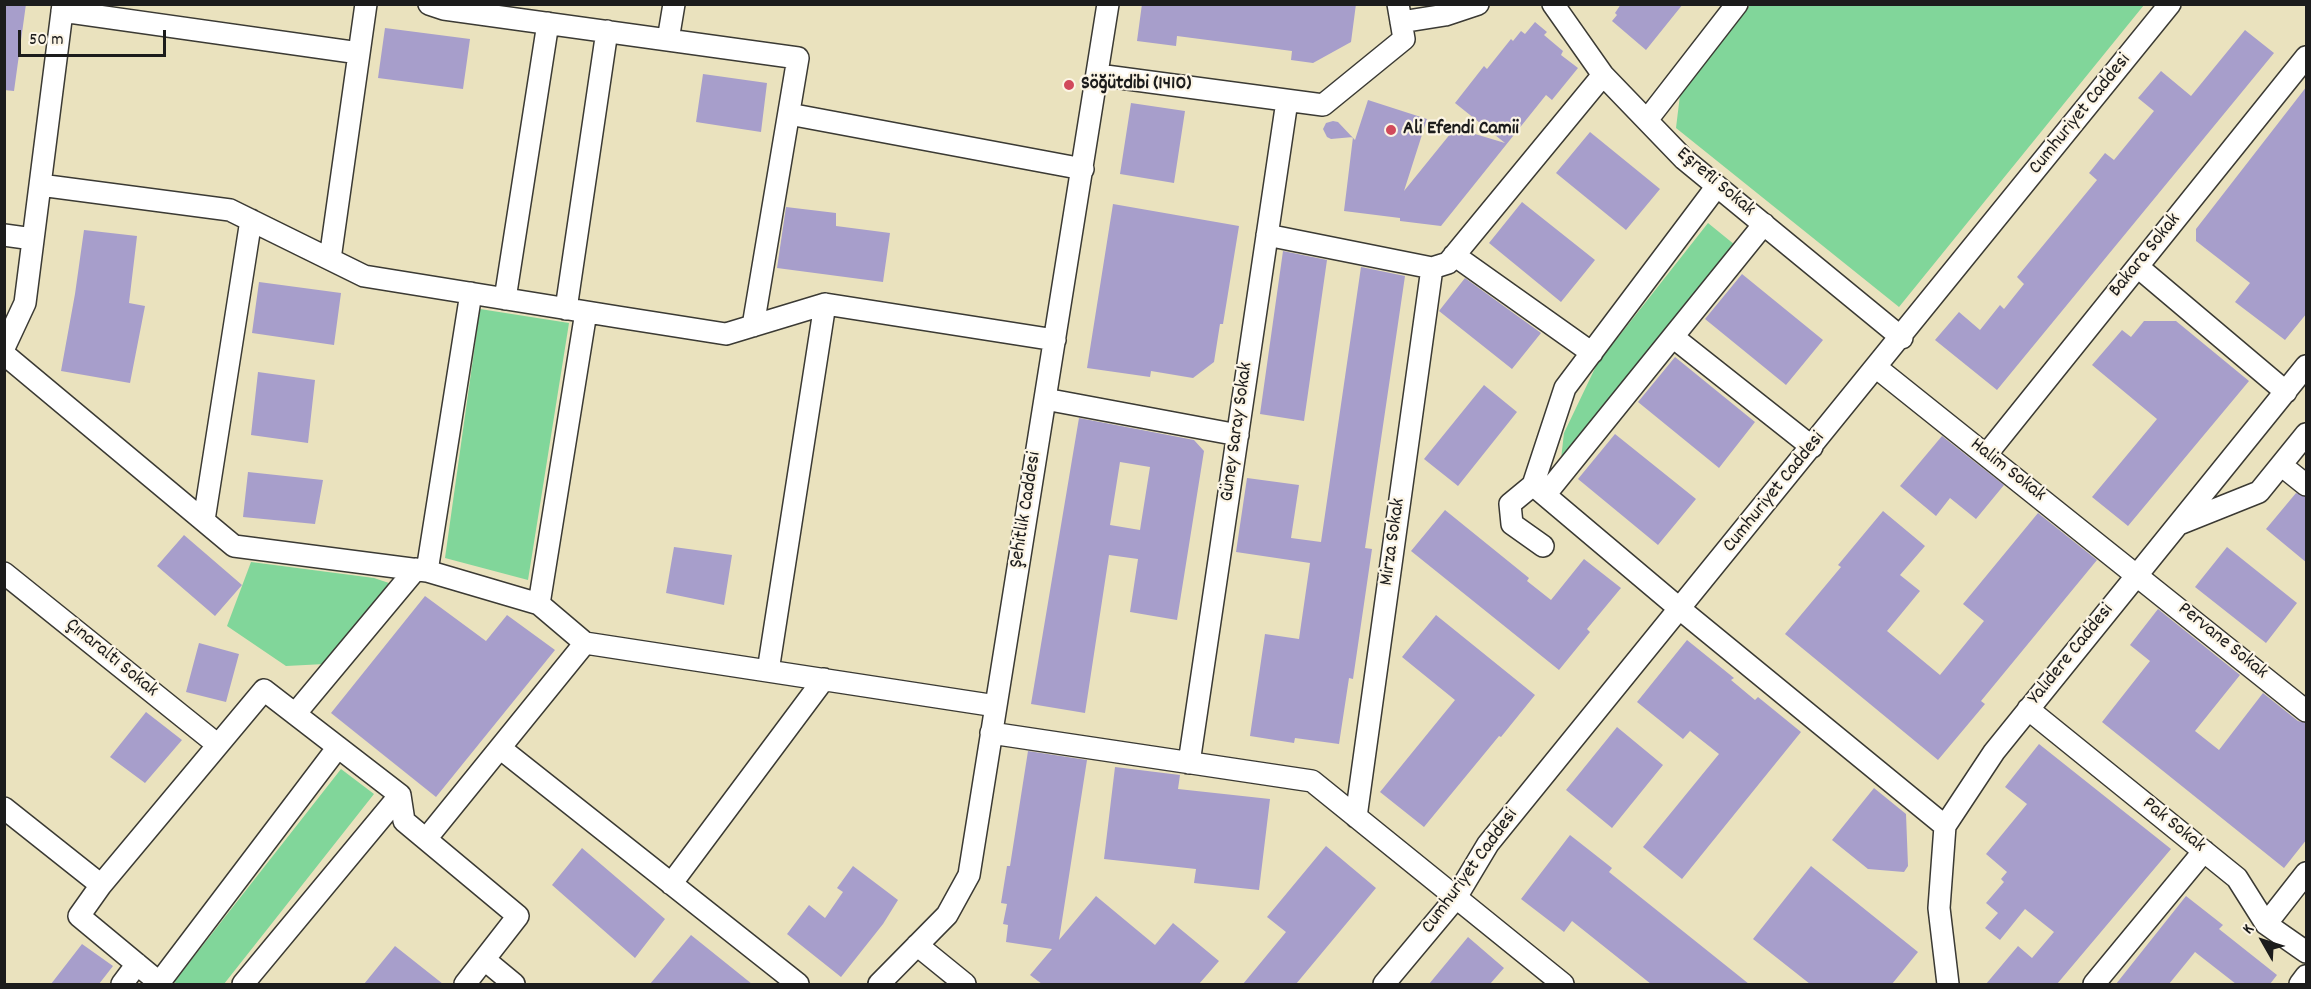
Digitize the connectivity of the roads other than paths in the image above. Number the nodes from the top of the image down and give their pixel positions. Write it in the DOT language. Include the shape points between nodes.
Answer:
graph roads {
  1 [pos="366,4"];
  2 [pos="674,4"];
  3 [pos="1108,4"];
  4 [pos="1478,4"];
  5 [pos="1553,4"];
  6 [pos="1737,4"];
  7 [pos="2170,4"];
  8 [pos="439,6"];
  9 [pos="63,8"];
  10 [pos="1400,14"];
  11 [pos="548,23"];
  12 [pos="607,31"];
  13 [pos="668,40"];
  14 [pos="359,53"];
  15 [pos="2307,57"];
  16 [pos="1098,75"];
  17 [pos="1603,75"];
  18 [pos="1287,100"];
  19 [pos="789,114"];
  20 [pos="1647,120"];
  21 [pos="1083,169"];
  22 [pos="40,185"];
  23 [pos="1718,186"];
  24 [pos="251,220"];
  25 [pos="1764,224"];
  26 [pos="4,235"];
  27 [pos="1267,235"];
  28 [pos="33,239"];
  29 [pos="1454,255"];
  30 [pos="330,259"];
  31 [pos="2138,267"];
  32 [pos="1432,268"];
  33 [pos="471,293"];
  34 [pos="505,299"];
  35 [pos="825,304"];
  36 [pos="576,311"];
  37 [pos="753,326"];
  38 [pos="1673,337"];
  39 [pos="1902,338"];
  40 [pos="1054,340"];
  41 [pos="4,348"];
  42 [pos="1592,353"];
  43 [pos="4,354"];
  44 [pos="2307,366"];
  45 [pos="1877,368"];
  46 [pos="2286,392"];
  47 [pos="1045,399"];
  48 [pos="2307,434"];
  49 [pos="1238,435"];
  50 [pos="1812,447"];
  51 [pos="1986,455"];
  52 [pos="2281,465"];
  53 [pos="2307,485"];
  54 [pos="1539,490"];
  55 [pos="204,520"];
  56 [pos="2179,524"];
  57 [pos="1543,546"];
  58 [pos="422,570"];
  59 [pos="4,573"];
  60 [pos="2138,574"];
  61 [pos="539,604"];
  62 [pos="1680,609"];
  63 [pos="585,643"];
  64 [pos="768,671"];
  65 [pos="824,680"];
  66 [pos="996,706"];
  67 [pos="2028,709"];
  68 [pos="2307,711"];
  69 [pos="295,714"];
  70 [pos="992,733"];
  71 [pos="218,745"];
  72 [pos="338,747"];
  73 [pos="500,748"];
  74 [pos="1189,763"];
  75 [pos="400,795"];
  76 [pos="4,808"];
  77 [pos="1356,817"];
  78 [pos="1945,826"];
  79 [pos="426,839"];
  80 [pos="2204,851"];
  81 [pos="2307,873"];
  82 [pos="671,884"];
  83 [pos="101,885"];
  84 [pos="1455,899"];
  85 [pos="2266,924"];
  86 [pos="917,945"];
  87 [pos="2307,952"];
  88 [pos="485,960"];
  89 [pos="137,964"];
  90 [pos="2307,976"];
  91 [pos="122,984"];
  92 [pos="160,984"];
  93 [pos="243,984"];
  94 [pos="465,984"];
  95 [pos="514,984"];
  96 [pos="798,984"];
  97 [pos="879,984"];
  98 [pos="965,984"];
  99 [pos="1384,984"];
  100 [pos="1563,984"];
  101 [pos="1948,984"];
  102 [pos="2094,984"];
  103 [pos="2300,984"];
  1 -- 14 [label="street"];
  2 -- 13 [label="street"];
  3 -- 16 [label="street, Şehitlik Caddesi"];
  4 -- 10 [label="street" via="1445,15"];
  5 -- 17 [label="street, Eşrefli Sokak"];
  6 -- 20 [label="street"];
  7 -- 39 [label="street, Cumhuriyet Caddesi"];
  8 -- 11 [label="street"];
  9 -- 14 [label="street"];
  9 -- 22 [label="street"];
  10 -- 18 [label="street" via="1404,39 1323,105"];
  11 -- 12 [label="street"];
  11 -- 34 [label="street"];
  12 -- 13 [label="street"];
  12 -- 36 [label="street"];
  13 -- 19 [label="street" via="798,58"];
  14 -- 30 [label="street"];
  15 -- 31 [label="street, Bakara Sokak"];
  16 -- 18 [label="street"];
  16 -- 21 [label="street, Şehitlik Caddesi"];
  17 -- 20 [label="street, Eşrefli Sokak"];
  17 -- 29 [label="street"];
  18 -- 27 [label="street, Güney Saray Sokak"];
  19 -- 21 [label="street"];
  19 -- 37 [label="street"];
  20 -- 23 [label="street, Eşrefli Sokak" via="1684,159"];
  21 -- 40 [label="street, Şehitlik Caddesi"];
  22 -- 24 [label="street" via="230,210"];
  22 -- 28 [label="street"];
  23 -- 25 [label="street, Eşrefli Sokak"];
  23 -- 42 [label="street"];
  24 -- 30 [label="street"];
  24 -- 55 [label="street"];
  25 -- 38 [label="street"];
  25 -- 39 [label="street, Eşrefli Sokak"];
  26 -- 28 [label="street"];
  27 -- 32 [label="street"];
  27 -- 49 [label="street, Güney Saray Sokak"];
  28 -- 41 [label="street" via="25,303"];
  29 -- 32 [label="street" via="1448,263"];
  29 -- 42 [label="street"];
  30 -- 33 [label="street" via="364,276"];
  31 -- 46 [label="street"];
  31 -- 51 [label="street, Bakara Sokak"];
  32 -- 77 [label="street, Mirza Sokak"];
  33 -- 34 [label="street"];
  33 -- 58 [label="street"];
  34 -- 36 [label="street"];
  35 -- 37 [label="street"];
  35 -- 40 [label="street"];
  35 -- 64 [label="street"];
  36 -- 37 [label="street" via="726,334"];
  36 -- 61 [label="street"];
  38 -- 50 [label="street"];
  38 -- 54 [label="street"];
  39 -- 45 [label="street, Cumhuriyet Caddesi"];
  40 -- 47 [label="street, Şehitlik Caddesi"];
  42 -- 54 [label="street" via="1565,388"];
  43 -- 55 [label="street"];
  44 -- 46 [label="street, Yalıdere Caddesi"];
  45 -- 50 [label="street, Cumhuriyet Caddesi"];
  45 -- 51 [label="street, Halim Sokak"];
  46 -- 56 [label="street, Yalıdere Caddesi"];
  47 -- 49 [label="street"];
  47 -- 66 [label="street, Şehitlik Caddesi"];
  48 -- 52 [label="street"];
  49 -- 74 [label="street, Güney Saray Sokak"];
  50 -- 62 [label="street, Cumhuriyet Caddesi"];
  51 -- 60 [label="street, Halim Sokak"];
  52 -- 53 [label="street"];
  52 -- 56 [label="street" via="2259,492"];
  54 -- 57 [label="street" via="1510,504 1512,524"];
  54 -- 62 [label="street"];
  55 -- 58 [label="street" via="234,546"];
  56 -- 60 [label="street, Yalıdere Caddesi"];
  58 -- 61 [label="street"];
  58 -- 69 [label="street"];
  59 -- 71 [label="street, Çınaraltı Sokak"];
  60 -- 67 [label="street, Yalıdere Caddesi"];
  60 -- 68 [label="street, Pervane Sokak"];
  61 -- 63 [label="street"];
  62 -- 78 [label="street"];
  62 -- 84 [label="street, Cumhuriyet Caddesi" via="1488,843"];
  63 -- 64 [label="street"];
  63 -- 73 [label="street"];
  64 -- 65 [label="street"];
  65 -- 66 [label="street"];
  65 -- 82 [label="street"];
  66 -- 70 [label="street, Şehitlik Caddesi"];
  67 -- 78 [label="street, Yalıdere Caddesi"];
  67 -- 80 [label="street, Pak Sokak"];
  69 -- 71 [label="street" via="264,690"];
  69 -- 72 [label="street"];
  70 -- 74 [label="street"];
  70 -- 86 [label="street, Şehitlik Caddesi" via="969,875 947,915"];
  71 -- 83 [label="street"];
  72 -- 75 [label="street"];
  72 -- 92 [label="street"];
  73 -- 79 [label="street"];
  73 -- 82 [label="street"];
  74 -- 77 [label="street" via="1312,781"];
  75 -- 79 [label="street" via="404,821"];
  75 -- 93 [label="street"];
  76 -- 83 [label="street"];
  77 -- 84 [label="street"];
  78 -- 101 [label="street" via="1940,908"];
  79 -- 88 [label="street" via="518,916"];
  80 -- 85 [label="street, Pak Sokak" via="2236,878"];
  80 -- 102 [label="street"];
  81 -- 85 [label="street"];
  82 -- 96 [label="street"];
  83 -- 89 [label="street" via="79,916"];
  84 -- 99 [label="street, Cumhuriyet Caddesi"];
  84 -- 100 [label="street"];
  85 -- 87 [label="street, Pak Sokak"];
  86 -- 97 [label="street, Şehitlik Caddesi"];
  86 -- 98 [label="street"];
  88 -- 94 [label="street"];
  88 -- 95 [label="street"];
  89 -- 91 [label="street"];
  89 -- 92 [label="street"];
  90 -- 103 [label="street"];
}
